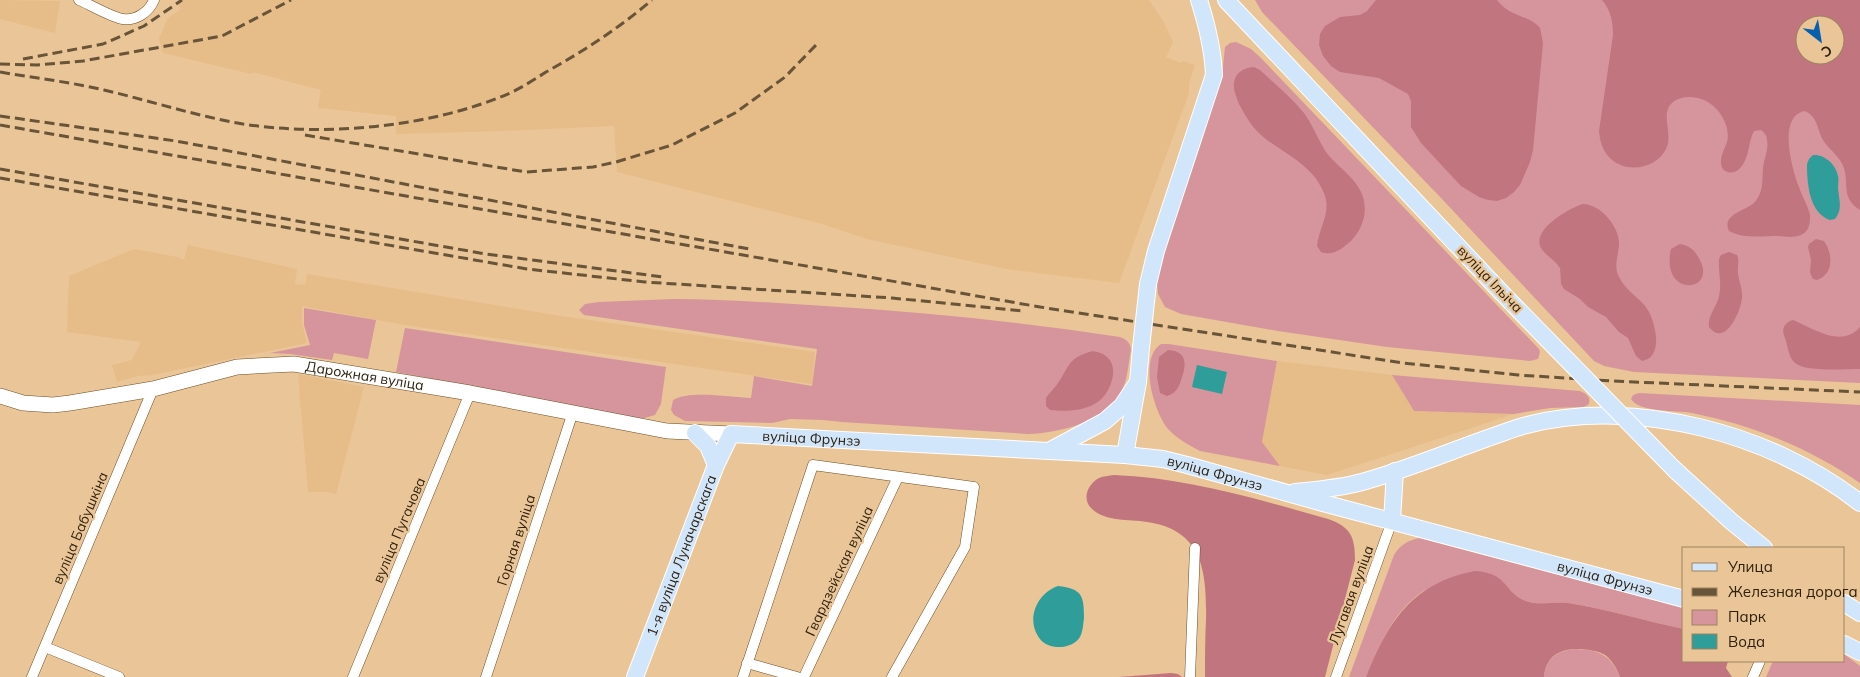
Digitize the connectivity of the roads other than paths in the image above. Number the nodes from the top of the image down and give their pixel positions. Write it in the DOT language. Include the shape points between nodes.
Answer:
graph roads {
  1 [pos="79,0"];
  2 [pos="154,0"];
  3 [pos="1199,0"];
  4 [pos="1226,0"];
  5 [pos="1138,382"];
  6 [pos="152,389"];
  7 [pos="470,393"];
  8 [pos="0,396"];
  9 [pos="573,412"];
  10 [pos="695,433"];
  11 [pos="731,434"];
  12 [pos="1049,451"];
  13 [pos="1125,454"];
  14 [pos="716,465"];
  15 [pos="1395,471"];
  16 [pos="898,477"];
  17 [pos="1288,493"];
  18 [pos="1860,503"];
  19 [pos="1392,522"];
  20 [pos="1763,547"];
  21 [pos="1195,548"];
  22 [pos="1682,598"];
  23 [pos="1845,604"];
  24 [pos="1860,613"];
  25 [pos="1845,644"];
  26 [pos="45,647"];
  27 [pos="1860,652"];
  28 [pos="1760,662"];
  29 [pos="747,663"];
  30 [pos="104,674"];
  31 [pos="32,677"];
  32 [pos="119,677"];
  33 [pos="353,677"];
  34 [pos="486,677"];
  35 [pos="635,677"];
  36 [pos="743,677"];
  37 [pos="797,677"];
  38 [pos="804,677"];
  39 [pos="892,677"];
  40 [pos="1190,677"];
  41 [pos="1336,677"];
  42 [pos="1753,677"];
  1 -- 2 [label="street" via="122,19 140,17"];
  3 -- 5 [label="main road, bridge" via="1208,27 1214,75 1156,251 1148,284"];
  4 -- 20 [label="main road, вуліца Ільіча, bridge" via="1501,292 1675,470"];
  5 -- 12 [label="main road" via="1122,406 1106,421"];
  5 -- 13 [label="main road"];
  6 -- 7 [label="street, Дарожная вуліца" via="237,367 294,364"];
  6 -- 8 [label="street, Дарожная вуліца" via="53,405 24,403"];
  6 -- 26 [label="street, вуліца Бабушкіна"];
  7 -- 9 [label="street, Дарожная вуліца"];
  7 -- 33 [label="street, вуліца Пугачова"];
  9 -- 10 [label="street, Дарожная вуліца" via="666,431"];
  9 -- 34 [label="street, Горная вуліца"];
  10 -- 11 [label="street, Дарожная вуліца"];
  10 -- 14 [label="main road" via="708,446"];
  11 -- 12 [label="main road, вуліца Фрунзэ"];
  11 -- 14 [label="main road, 1-я вуліца Луначарскага"];
  12 -- 13 [label="main road, вуліца Фрунзэ"];
  13 -- 17 [label="main road, вуліца Фрунзэ" via="1163,459"];
  14 -- 35 [label="main road, 1-я вуліца Луначарскага"];
  15 -- 17 [label="main road" via="1361,482"];
  15 -- 18 [label="main road" via="1526,425 1562,418 1601,416 1696,426 1743,440 1781,454"];
  15 -- 19 [label="main road"];
  16 -- 29 [label="street" via="812,465"];
  16 -- 38 [label="street, Гвардзейская вуліца"];
  16 -- 39 [label="street" via="974,487 965,547"];
  17 -- 19 [label="main road, вуліца Фрунзэ"];
  19 -- 22 [label="main road, вуліца Фрунзэ"];
  19 -- 41 [label="street, Лугавая вуліца"];
  21 -- 40 [label="street"];
  23 -- 24 [label="main road"];
  25 -- 27 [label="main road"];
  26 -- 30 [label="street"];
  26 -- 31 [label="street, вуліца Бабушкіна"];
  28 -- 42 [label="street"];
  29 -- 36 [label="street"];
  29 -- 37 [label="street"];
  30 -- 32 [label="street"];
}
